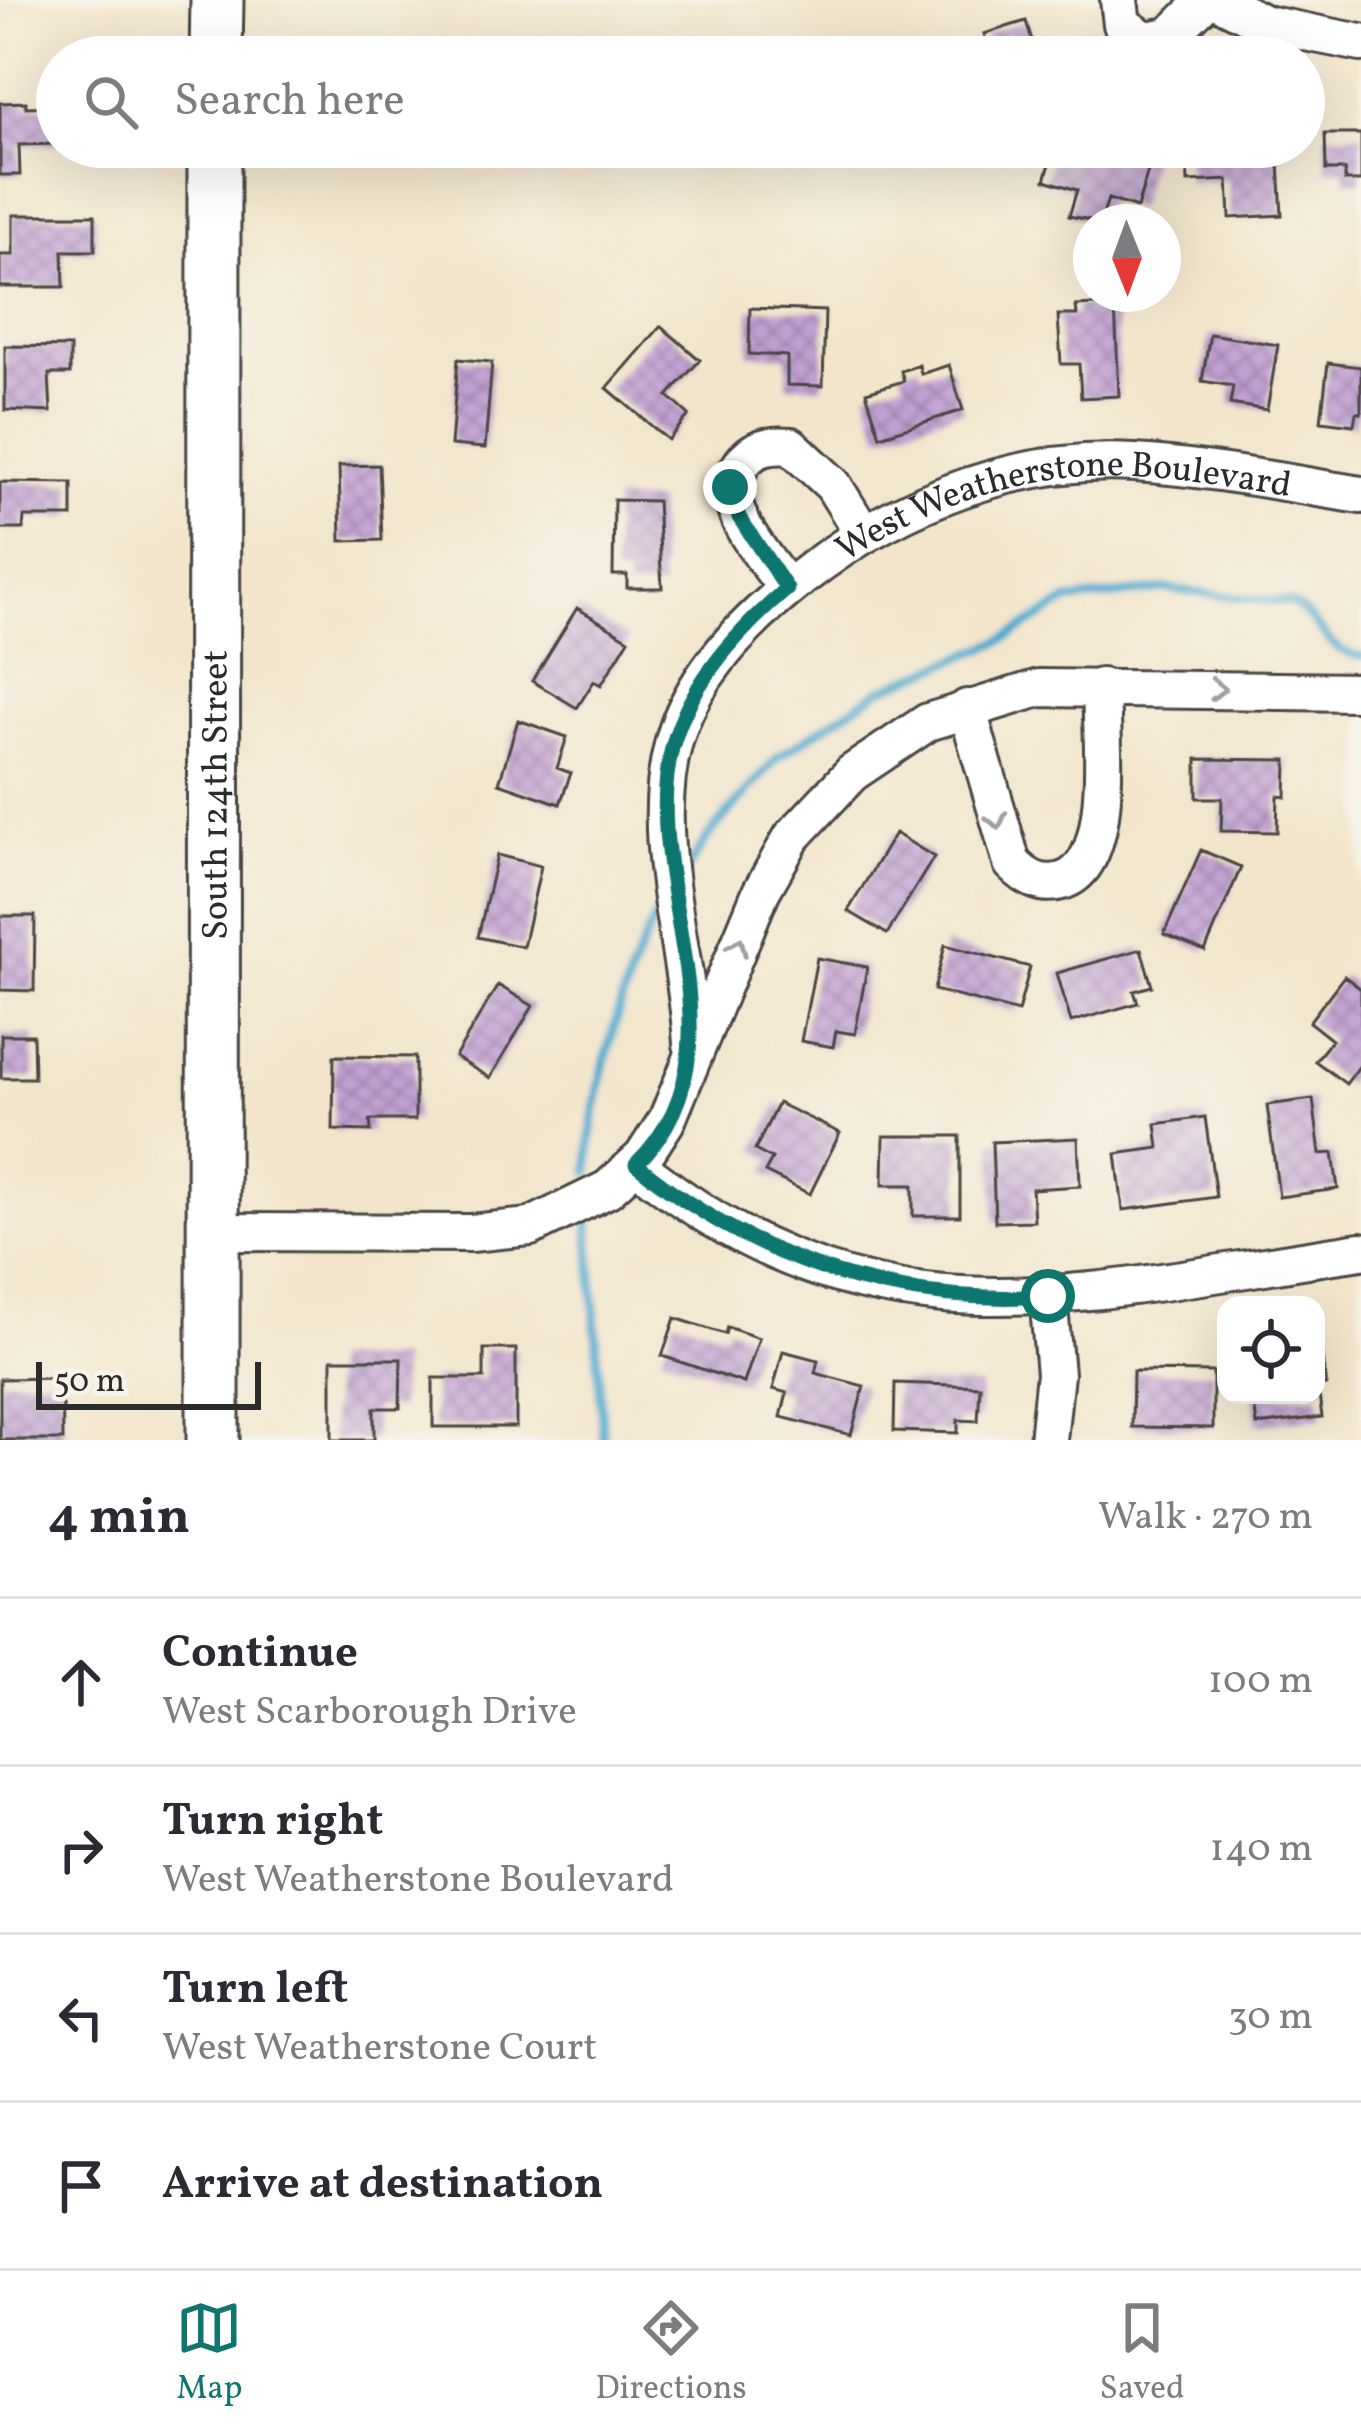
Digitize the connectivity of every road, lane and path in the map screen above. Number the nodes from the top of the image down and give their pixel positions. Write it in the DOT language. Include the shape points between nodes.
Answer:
graph roads {
  1 [pos="217,0"];
  2 [pos="1119,0"];
  3 [pos="1206,0"];
  4 [pos="1218,0"];
  5 [pos="216,36"];
  6 [pos="1133,36"];
  7 [pos="1170,36"];
  8 [pos="1361,43"];
  9 [pos="214,168"];
  10 [pos="1361,495"];
  11 [pos="862,532"];
  12 [pos="787,589"];
  13 [pos="1101,687"];
  14 [pos="1361,692"];
  15 [pos="967,708"];
  16 [pos="693,1054"];
  17 [pos="636,1164"];
  18 [pos="216,1232"];
  19 [pos="1361,1252"];
  20 [pos="1048,1296"];
  21 [pos="213,1440"];
  22 [pos="1048,1440"];
  1 -- 5 [label="street"];
  2 -- 6 [label="street"];
  3 -- 7 [label="street"];
  4 -- 8 [label="street" via="1265,24"];
  9 -- 18 [label="street, South 124th Street"];
  10 -- 11 [label="street, West Weatherstone Boulevard" via="1132,463 1080,464 946,495"];
  11 -- 12 [label="street, West Weatherstone Boulevard"];
  11 -- 12 [label="street" via="833,485 791,446 746,457 734,473 732,501"];
  12 -- 16 [label="street, West Weatherstone Boulevard" via="706,674 672,746 665,792"];
  13 -- 14 [label="street, West Weatherstone Boulevard, one-way"];
  13 -- 15 [label="street, West Weatherstone Boulevard" via="1039,688"];
  15 -- 13 [label="street, one-way" via="1012,863 1041,883 1059,882 1085,865 1097,840"];
  16 -- 15 [label="street, West Weatherstone Boulevard, one-way" via="792,837 882,749"];
  16 -- 17 [label="street, West Weatherstone Boulevard" via="667,1120"];
  17 -- 18 [label="street" via="608,1189 530,1227"];
  17 -- 20 [label="street" via="743,1238 836,1276 955,1298"];
  18 -- 21 [label="street, South 124th Street"];
  19 -- 20 [label="street"];
  20 -- 22 [label="street" via="1055,1374"];
}
